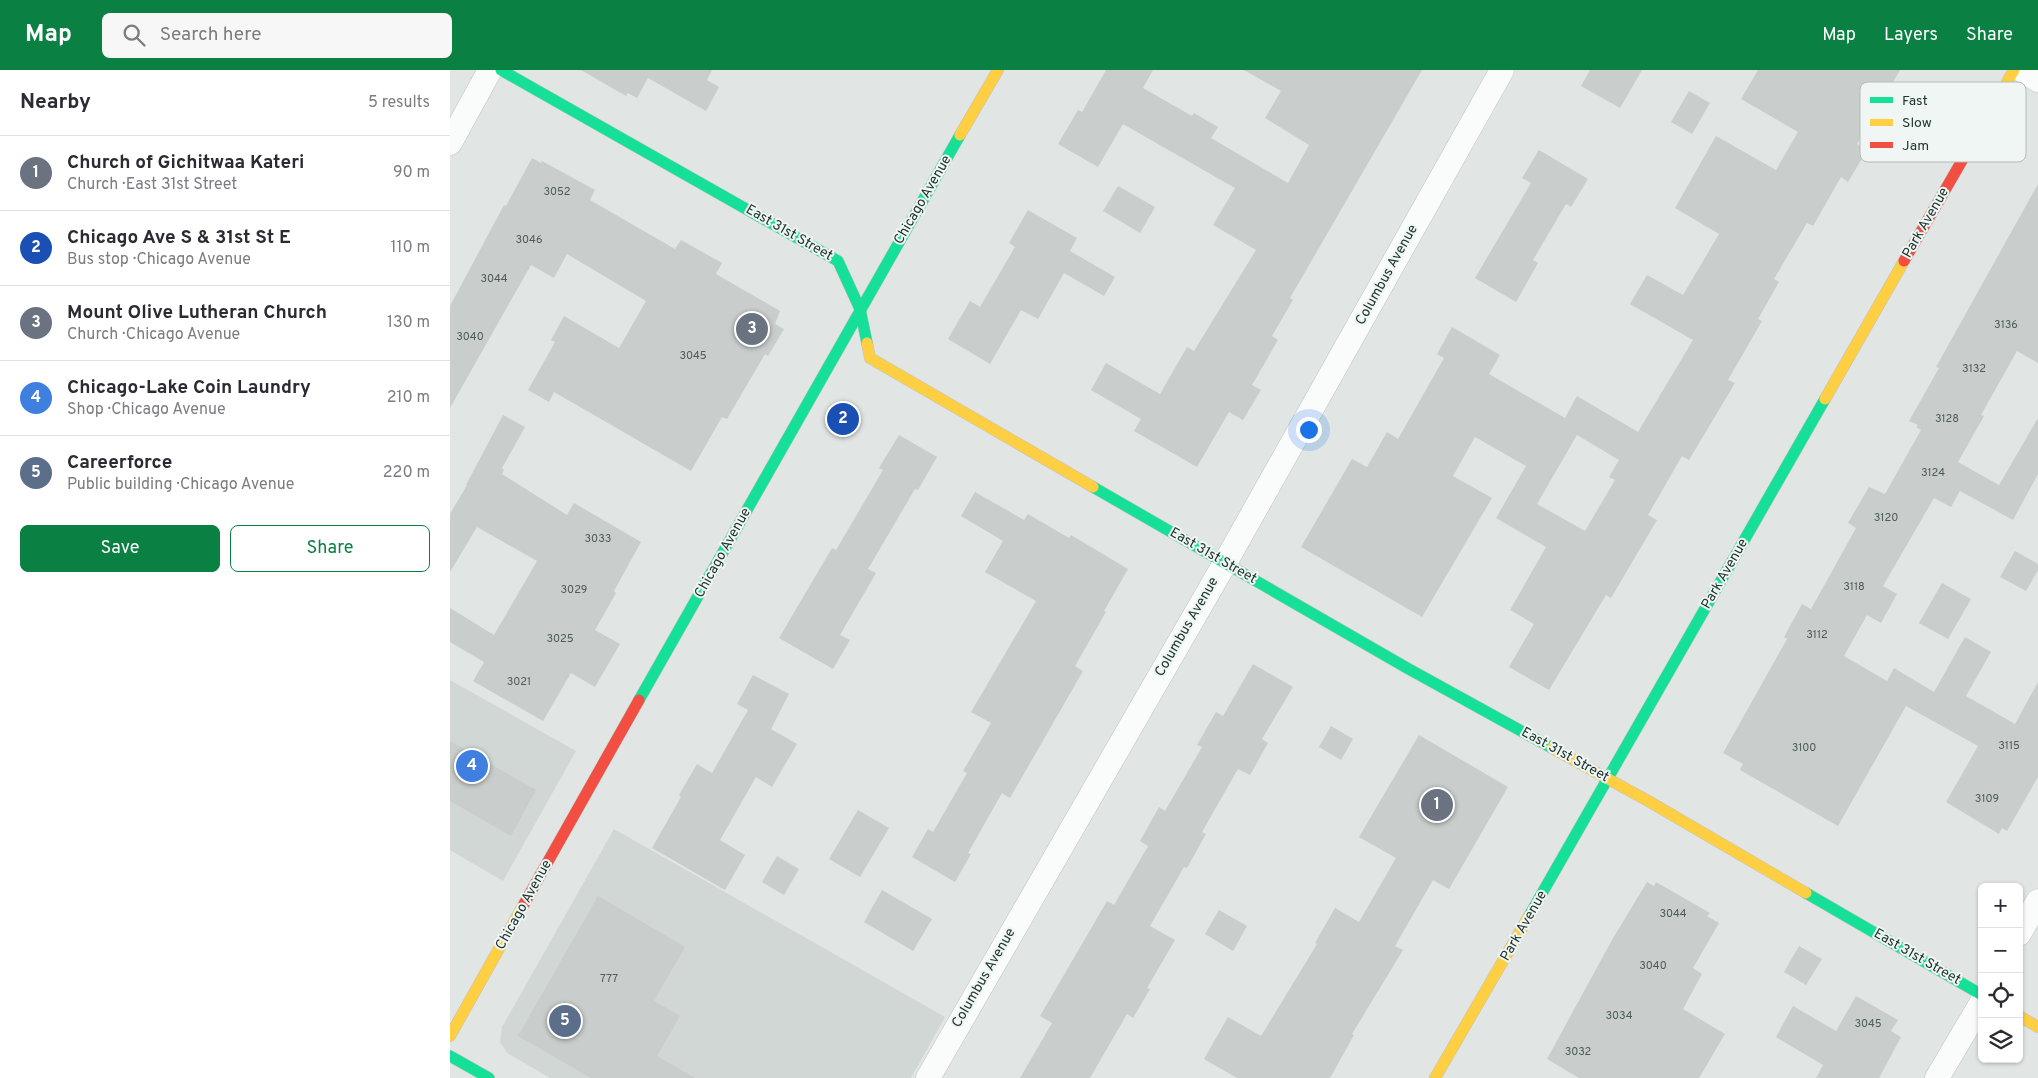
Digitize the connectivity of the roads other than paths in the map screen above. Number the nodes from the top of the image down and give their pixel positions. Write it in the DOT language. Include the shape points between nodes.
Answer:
graph roads {
  1 [pos="490,70"];
  2 [pos="501,70"];
  3 [pos="998,70"];
  4 [pos="1502,70"];
  5 [pos="2014,70"];
  6 [pos="2022,70"];
  7 [pos="2038,80"];
  8 [pos="2007,82"];
  9 [pos="450,143"];
  10 [pos="1961,162"];
  11 [pos="860,309"];
  12 [pos="1225,563"];
  13 [pos="1607,779"];
  14 [pos="2038,901"];
  15 [pos="2022,928"];
  16 [pos="1978,993"];
  17 [pos="1978,1009"];
  18 [pos="2022,1018"];
  19 [pos="2038,1027"];
  20 [pos="450,1036"];
  21 [pos="450,1056"];
  22 [pos="489,1078"];
  23 [pos="928,1078"];
  24 [pos="1435,1078"];
  25 [pos="1937,1078"];
  1 -- 9 [label="street"];
  2 -- 11 [label="street, East 31st Street" via="838,261"];
  3 -- 11 [label="street, Chicago Avenue"];
  4 -- 12 [label="street, Columbus Avenue"];
  5 -- 8 [label="street, Park Avenue"];
  6 -- 7 [label="street"];
  10 -- 13 [label="street, Park Avenue"];
  11 -- 12 [label="street, East 31st Street" via="870,358"];
  11 -- 20 [label="street, Chicago Avenue"];
  12 -- 13 [label="street, East 31st Street"];
  12 -- 23 [label="street, Columbus Avenue"];
  13 -- 16 [label="street, East 31st Street"];
  13 -- 24 [label="street, Park Avenue"];
  14 -- 15 [label="street"];
  17 -- 25 [label="street"];
  18 -- 19 [label="street"];
  21 -- 22 [label="street"];
}
